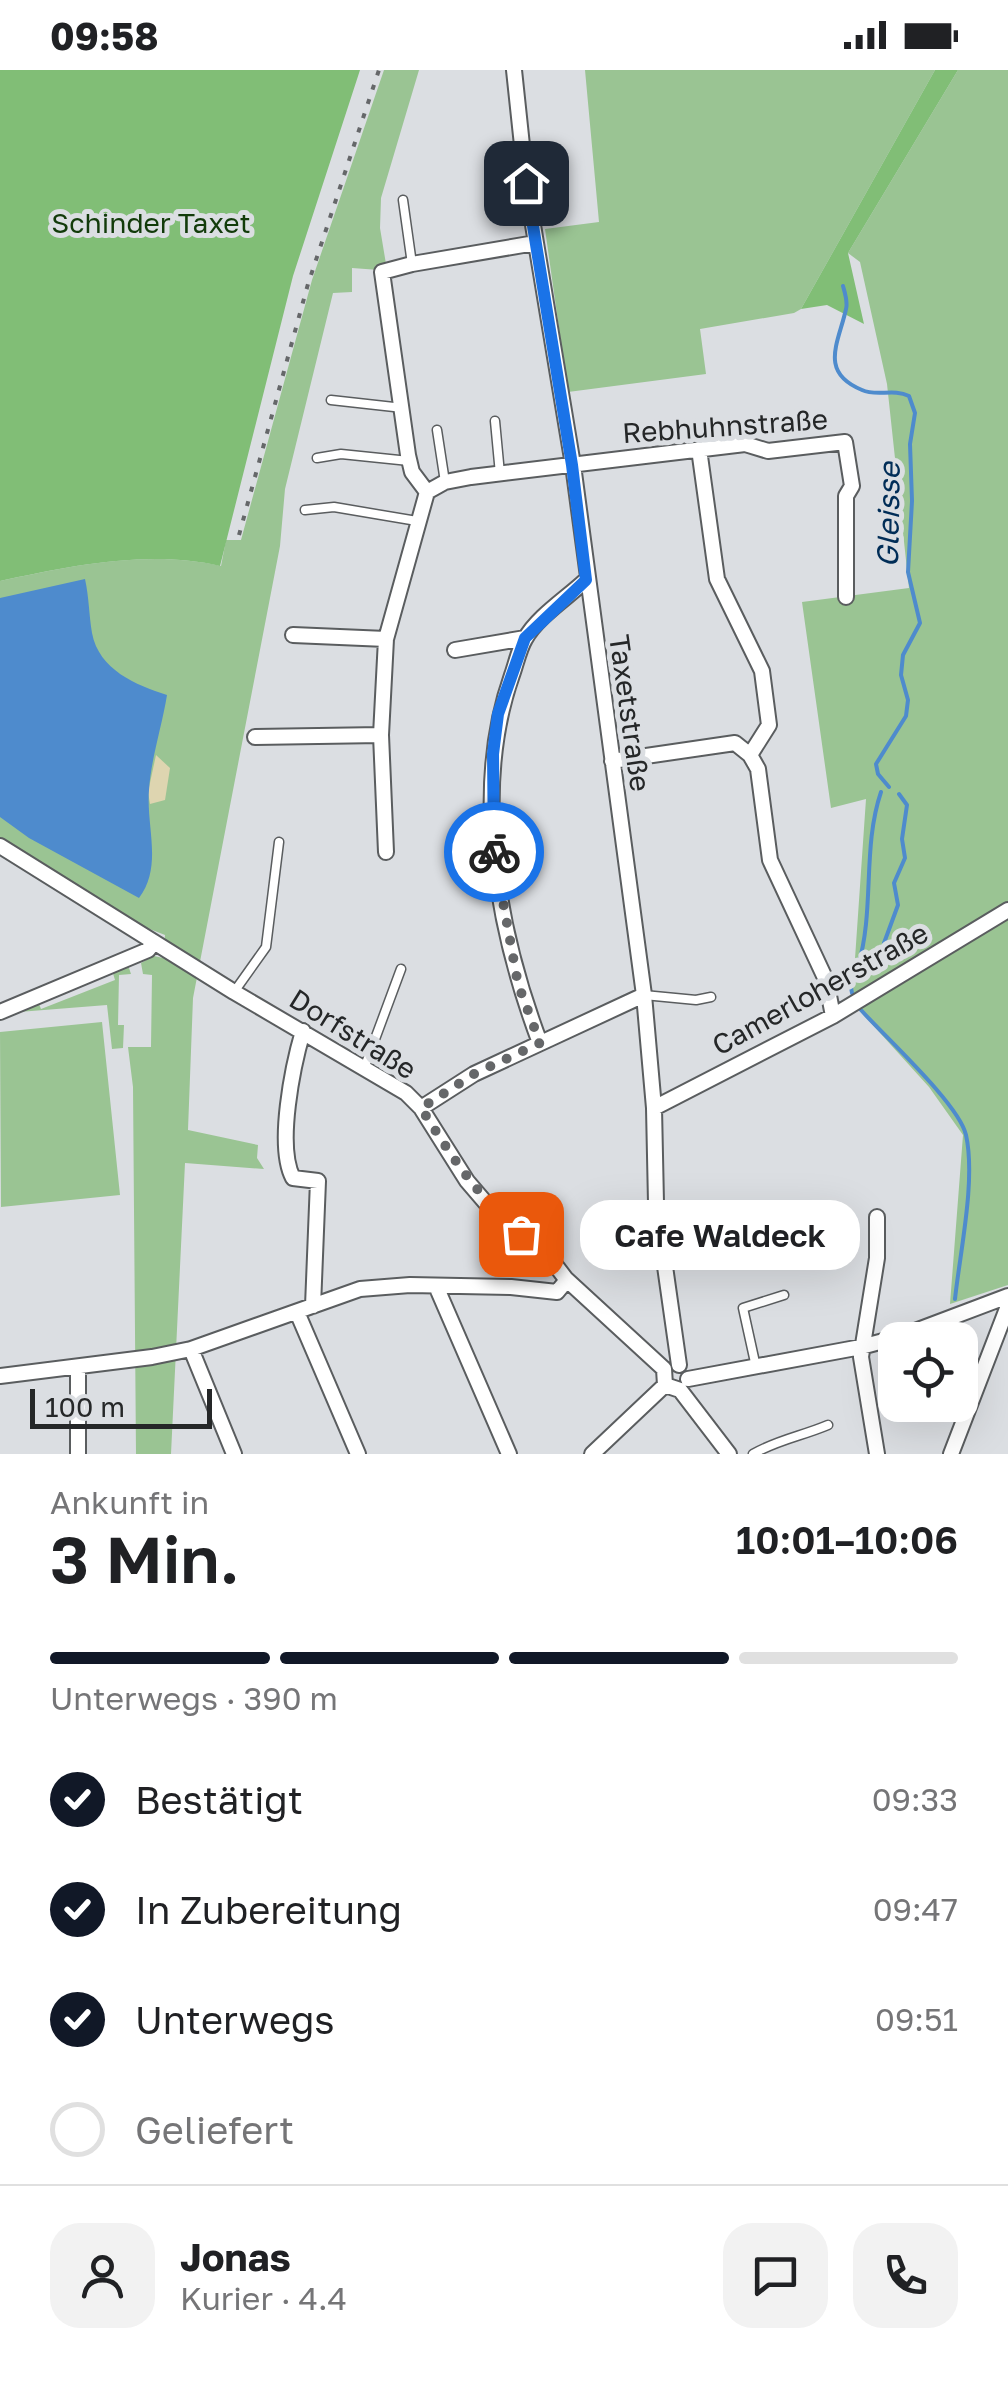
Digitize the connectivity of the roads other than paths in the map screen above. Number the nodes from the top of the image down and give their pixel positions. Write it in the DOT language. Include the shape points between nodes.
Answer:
graph roads {
  1 [pos="514,70"];
  2 [pos="403,200"];
  3 [pos="535,243"];
  4 [pos="412,264"];
  5 [pos="331,400"];
  6 [pos="404,408"];
  7 [pos="495,421"];
  8 [pos="437,430"];
  9 [pos="700,449"];
  10 [pos="318,458"];
  11 [pos="409,461"];
  12 [pos="572,465"];
  13 [pos="500,474"];
  14 [pos="445,482"];
  15 [pos="427,492"];
  16 [pos="305,510"];
  17 [pos="417,521"];
  18 [pos="586,580"];
  19 [pos="846,597"];
  20 [pos="292,635"];
  21 [pos="525,638"];
  22 [pos="386,639"];
  23 [pos="455,650"];
  24 [pos="380,734"];
  25 [pos="254,737"];
  26 [pos="750,755"];
  27 [pos="612,761"];
  28 [pos="278,842"];
  29 [pos="0,846"];
  30 [pos="386,852"];
  31 [pos="1008,910"];
  32 [pos="154,942"];
  33 [pos="401,968"];
  34 [pos="234,992"];
  35 [pos="644,995"];
  36 [pos="712,997"];
  37 [pos="0,1012"];
  38 [pos="833,1016"];
  39 [pos="303,1031"];
  40 [pos="540,1043"];
  41 [pos="365,1066"];
  42 [pos="421,1108"];
  43 [pos="654,1108"];
  44 [pos="878,1217"];
  45 [pos="567,1280"];
  46 [pos="436,1286"];
  47 [pos="784,1296"];
  48 [pos="1008,1296"];
  49 [pos="313,1306"];
  50 [pos="1008,1306"];
  51 [pos="297,1312"];
  52 [pos="861,1346"];
  53 [pos="191,1349"];
  54 [pos="78,1367"];
  55 [pos="756,1367"];
  56 [pos="0,1376"];
  57 [pos="675,1378"];
  58 [pos="828,1425"];
  59 [pos="78,1454"];
  60 [pos="234,1454"];
  61 [pos="358,1454"];
  62 [pos="510,1454"];
  63 [pos="592,1454"];
  64 [pos="730,1454"];
  65 [pos="752,1454"];
  66 [pos="878,1454"];
  67 [pos="951,1454"];
  1 -- 3 [label="street, Taxetstraße"];
  2 -- 4 [label="lane"];
  3 -- 4 [label="street"];
  3 -- 12 [label="street, Taxetstraße"];
  4 -- 6 [label="street" via="382,272"];
  5 -- 6 [label="lane"];
  6 -- 11 [label="street"];
  7 -- 13 [label="lane"];
  8 -- 14 [label="lane"];
  9 -- 12 [label="street, Rebhuhnstraße"];
  9 -- 19 [label="street, Rebhuhnstraße" via="746,444 768,452 844,442 852,486 846,496"];
  9 -- 26 [label="street" via="717,579 762,671 769,725"];
  10 -- 11 [label="lane"];
  11 -- 15 [label="street"];
  12 -- 13 [label="street, Rebhuhnstraße"];
  12 -- 18 [label="street, Taxetstraße"];
  13 -- 14 [label="street, Rebhuhnstraße"];
  14 -- 15 [label="street"];
  15 -- 17 [label="street"];
  16 -- 17 [label="lane" via="334,507"];
  17 -- 22 [label="street"];
  18 -- 21 [label="street"];
  18 -- 27 [label="street, Taxetstraße"];
  20 -- 22 [label="street"];
  21 -- 23 [label="street"];
  21 -- 40 [label="street" via="498,714 494,852 518,984"];
  22 -- 24 [label="street"];
  24 -- 25 [label="street"];
  24 -- 30 [label="street"];
  26 -- 27 [label="street" via="734,742"];
  26 -- 38 [label="street" via="758,769 770,860 826,980"];
  27 -- 35 [label="street, Taxetstraße"];
  28 -- 34 [label="lane" via="266,948"];
  29 -- 32 [label="street, Dorfstraße"];
  31 -- 38 [label="street, Camerloherstraße"];
  32 -- 34 [label="street, Dorfstraße"];
  32 -- 37 [label="street"];
  33 -- 41 [label="lane"];
  34 -- 39 [label="street, Dorfstraße"];
  35 -- 36 [label="lane"];
  35 -- 40 [label="street"];
  35 -- 43 [label="street, Taxetstraße"];
  38 -- 43 [label="street, Camerloherstraße"];
  39 -- 41 [label="street, Dorfstraße"];
  39 -- 49 [label="street" via="286,1145 292,1178 318,1182"];
  40 -- 42 [label="street"];
  41 -- 42 [label="street, Dorfstraße"];
  42 -- 45 [label="street, Dorfstraße" via="467,1181"];
  43 -- 57 [label="street, Taxetstraße" via="656,1203"];
  44 -- 52 [label="street" via="878,1258"];
  45 -- 46 [label="street" via="557,1292"];
  45 -- 57 [label="street, Dorfstraße"];
  46 -- 49 [label="street" via="360,1289"];
  46 -- 62 [label="street"];
  47 -- 55 [label="lane" via="743,1308"];
  48 -- 52 [label="street"];
  49 -- 51 [label="street"];
  50 -- 67 [label="street"];
  51 -- 53 [label="street"];
  51 -- 61 [label="street"];
  52 -- 55 [label="street"];
  52 -- 66 [label="street"];
  53 -- 54 [label="street"];
  53 -- 60 [label="street"];
  54 -- 56 [label="street"];
  54 -- 59 [label="street"];
  55 -- 57 [label="street"];
  57 -- 63 [label="street"];
  57 -- 64 [label="street, Dorfstraße"];
  58 -- 65 [label="lane"];
}
